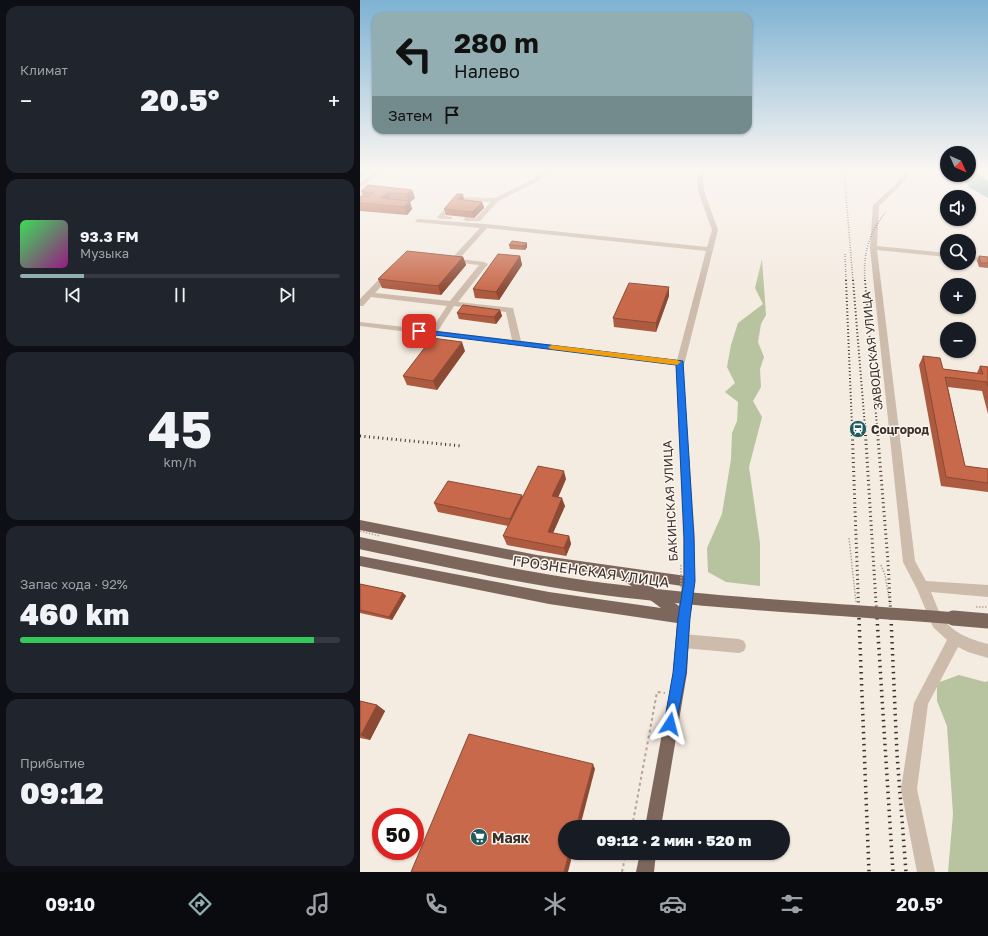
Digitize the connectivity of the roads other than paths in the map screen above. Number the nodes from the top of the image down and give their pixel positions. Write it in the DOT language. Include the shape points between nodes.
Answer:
graph roads {
  1 [pos="446,211"];
  2 [pos="486,211"];
  3 [pos="709,211"];
  4 [pos="876,211"];
  5 [pos="418,221"];
  6 [pos="485,226"];
  7 [pos="873,248"];
  8 [pos="710,249"];
  9 [pos="940,254"];
  10 [pos="438,259"];
  11 [pos="976,259"];
  12 [pos="454,260"];
  13 [pos="988,260"];
  14 [pos="396,267"];
  15 [pos="369,295"];
  16 [pos="360,304"];
  17 [pos="452,304"];
  18 [pos="360,324"];
  19 [pos="433,333"];
  20 [pos="517,343"];
  21 [pos="680,363"];
  22 [pos="360,525"];
  23 [pos="360,543"];
  24 [pos="360,561"];
  25 [pos="622,573"];
  26 [pos="685,586"];
  27 [pos="922,586"];
  28 [pos="988,591"];
  29 [pos="684,618"];
  30 [pos="988,621"];
  31 [pos="956,638"];
  32 [pos="683,641"];
  33 [pos="739,646"];
  34 [pos="988,651"];
  35 [pos="654,820"];
  36 [pos="647,860"];
  37 [pos="645,872"];
  38 [pos="926,872"];
  1 -- 2 [label="street" via="440,217 478,220"];
  3 -- 8 [label="street, БАКИНСКАЯ УЛИЦА" via="716,230"];
  4 -- 7 [label="street, ЗАВОДСКАЯ УЛИЦА"];
  5 -- 6 [label="street"];
  6 -- 8 [label="street"];
  6 -- 12 [label="street"];
  7 -- 9 [label="street"];
  7 -- 27 [label="street, ЗАВОДСКАЯ УЛИЦА" via="909,562"];
  8 -- 21 [label="street, БАКИНСКАЯ УЛИЦА"];
  10 -- 12 [label="street"];
  11 -- 13 [label="street"];
  12 -- 17 [label="street" via="484,264"];
  14 -- 15 [label="street"];
  15 -- 16 [label="street"];
  15 -- 17 [label="street"];
  17 -- 19 [label="street"];
  17 -- 20 [label="street" via="510,310"];
  18 -- 19 [label="street"];
  19 -- 20 [label="street"];
  20 -- 21 [label="street"];
  21 -- 26 [label="street, БАКИНСКАЯ УЛИЦА" via="689,538"];
  22 -- 25 [label="main road" via="537,560"];
  23 -- 30 [label="main road, ГРОЗНЕНСКАЯ УЛИЦА, bridge" via="500,574 673,598"];
  24 -- 29 [label="main road" via="549,598"];
  25 -- 26 [label="main road"];
  25 -- 29 [label="main road"];
  26 -- 29 [label="main road, БАКИНСКАЯ УЛИЦА"];
  27 -- 28 [label="street"];
  27 -- 31 [label="street, ЗАВОДСКАЯ УЛИЦА" via="938,623"];
  29 -- 32 [label="main road, БАКИНСКАЯ УЛИЦА"];
  31 -- 34 [label="street, ЗАВОДСКАЯ УЛИЦА"];
  31 -- 38 [label="street" via="921,703 910,781"];
  32 -- 33 [label="street"];
  32 -- 35 [label="main road, БАКИНСКАЯ УЛИЦА" via="680,673"];
  36 -- 37 [label="main road"];
}
